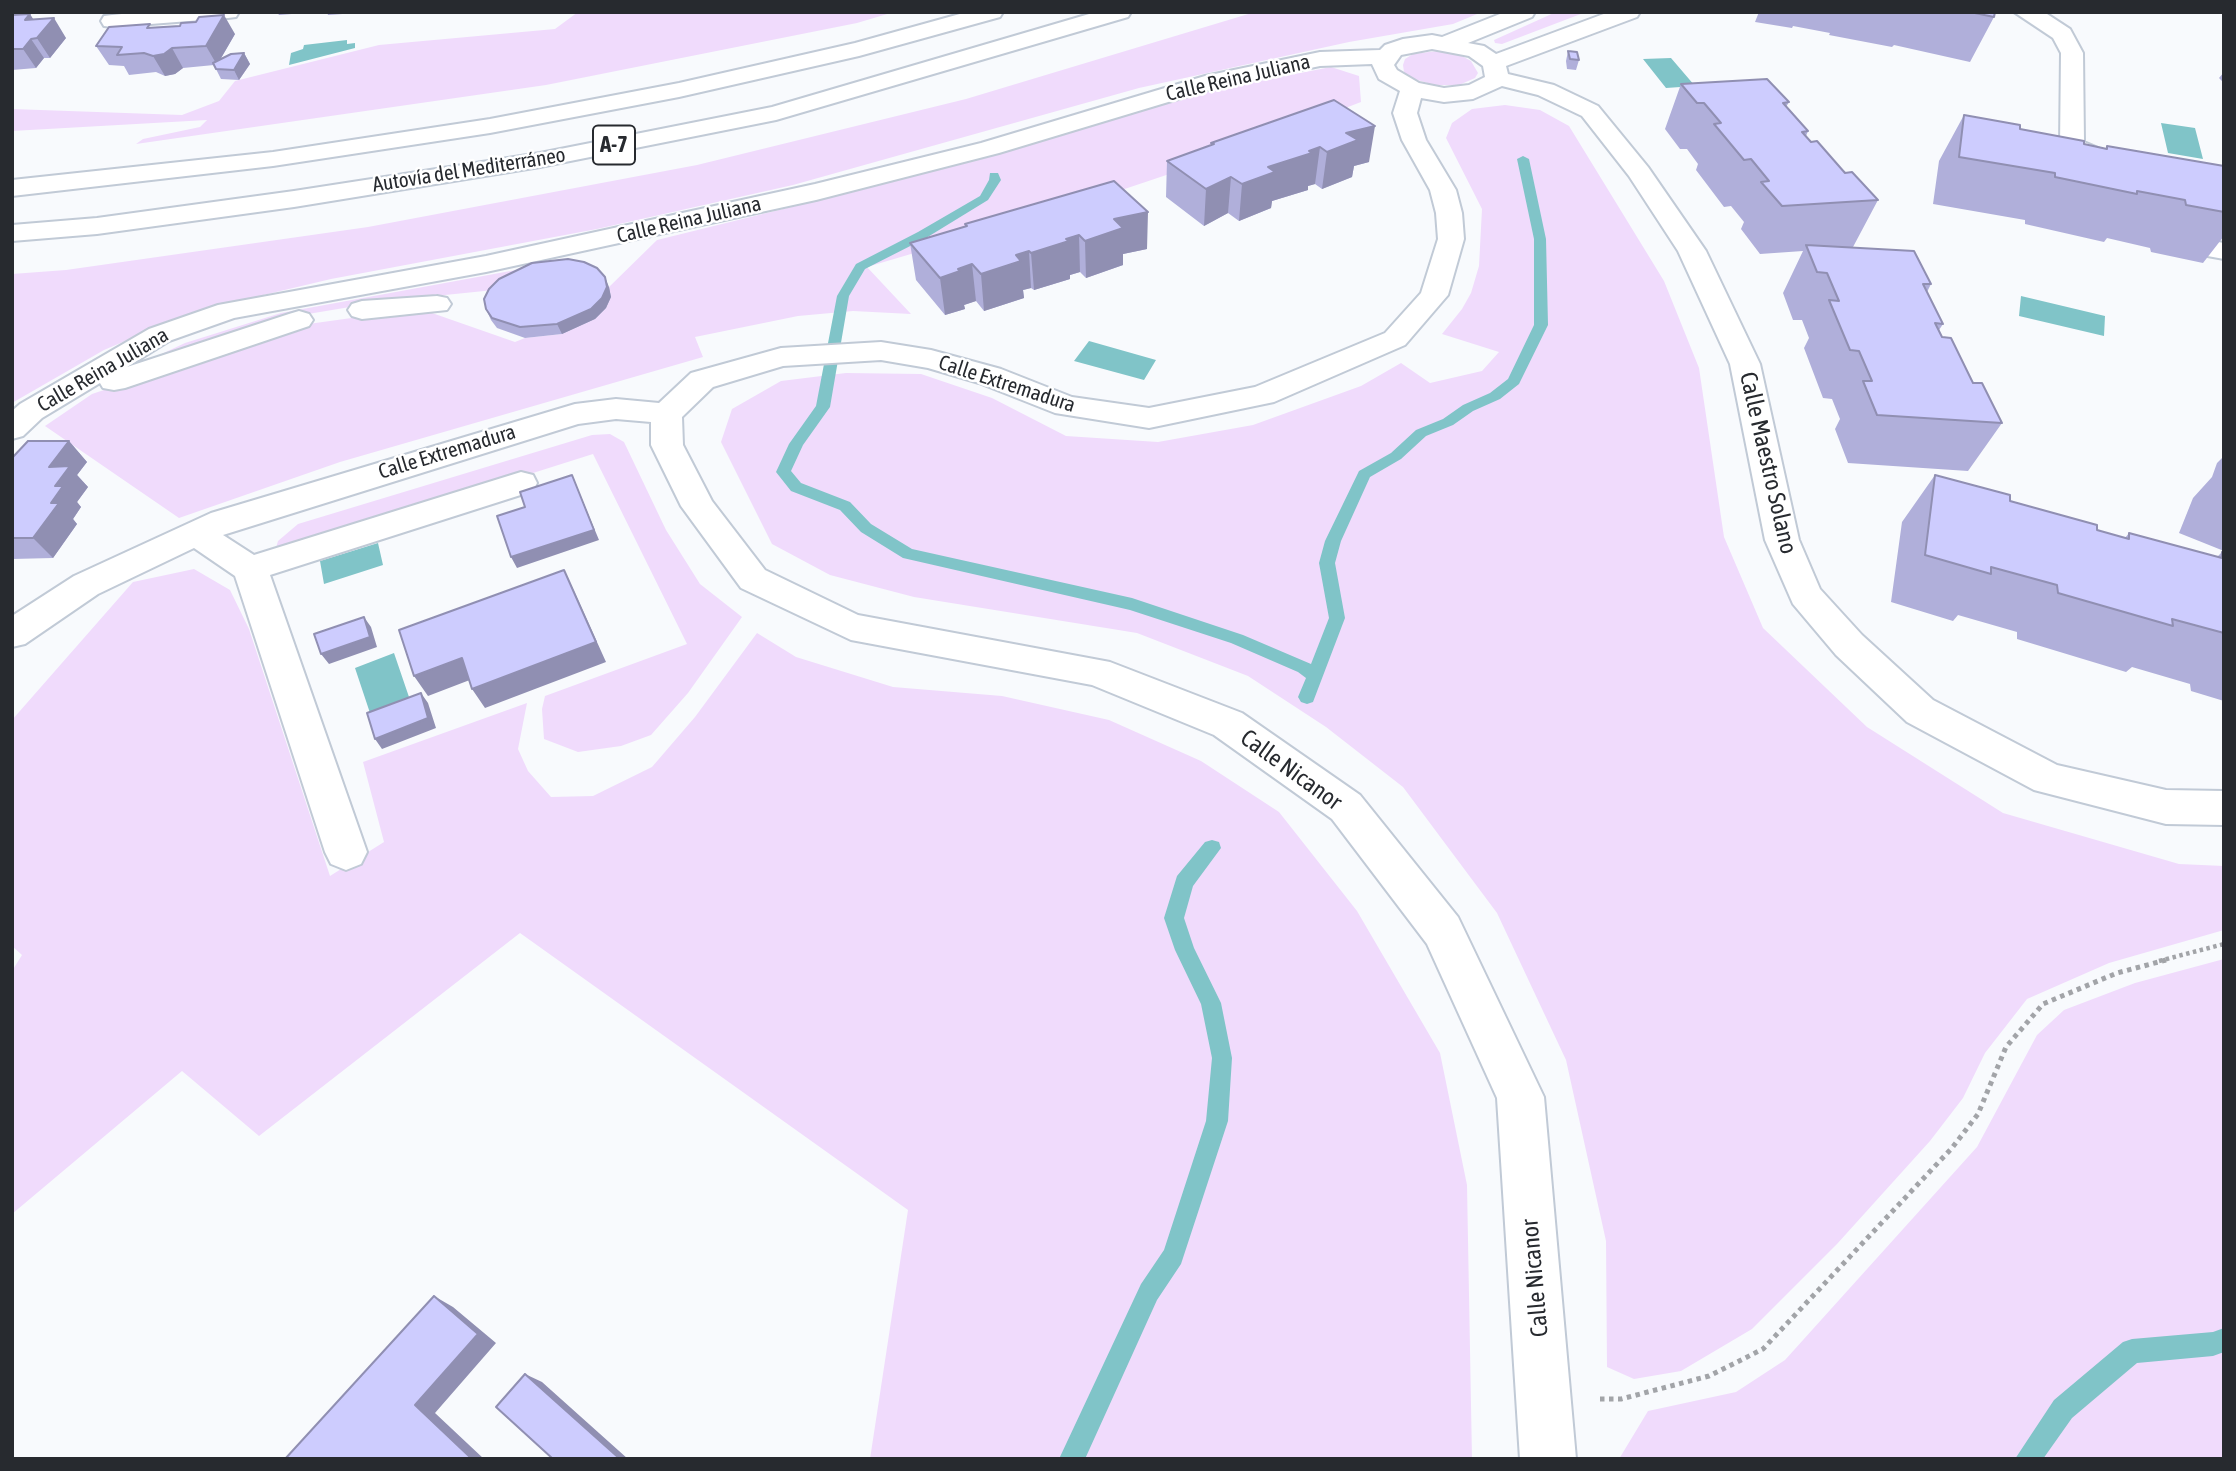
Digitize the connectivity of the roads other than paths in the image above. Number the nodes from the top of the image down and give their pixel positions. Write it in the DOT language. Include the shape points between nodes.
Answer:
graph roads {
  1 [pos="228,12"];
  2 [pos="992,12"];
  3 [pos="1120,12"];
  4 [pos="1524,12"];
  5 [pos="1629,12"];
  6 [pos="2025,12"];
  7 [pos="112,21"];
  8 [pos="1448,43"];
  9 [pos="1386,57"];
  10 [pos="1496,70"];
  11 [pos="1412,89"];
  12 [pos="2135,172"];
  13 [pos="17,187"];
  14 [pos="97,226"];
  15 [pos="12,233"];
  16 [pos="12,239"];
  17 [pos="436,303"];
  18 [pos="45,403"];
  19 [pos="666,414"];
  20 [pos="12,429"];
  21 [pos="521,484"];
  22 [pos="196,533"];
  23 [pos="250,569"];
  24 [pos="12,634"];
  25 [pos="2224,808"];
  26 [pos="346,852"];
  27 [pos="1548,1459"];
  1 -- 7 [label="main road"];
  2 -- 13 [label="main road, Autovía del Mediterráneo / A-7" via="731,79 490,126 273,159"];
  3 -- 14 [label="main road, Autovía del Mediterráneo / A-7" via="776,113 540,160"];
  4 -- 8 [label="main road"];
  5 -- 10 [label="main road"];
  6 -- 12 [label="main road" via="2062,34 2072,53 2072,146"];
  8 -- 9 [label="main road" via="1403,46"];
  8 -- 10 [label="main road, Calle Maestro Solano" via="1476,51"];
  9 -- 11 [label="main road" via="1387,74"];
  9 -- 18 [label="main road, Calle Reina Juliana" via="1320,59 1213,81 990,148 762,204 486,264 228,311 159,335"];
  10 -- 11 [label="main road" via="1484,89 1459,95"];
  10 -- 25 [label="main road, Calle Maestro Solano" via="1590,111 1639,172 1692,251 1745,364 1782,540 1805,595 1849,645 1920,711 2048,779 2166,807"];
  11 -- 19 [label="main road, Calle Extremadura" via="1405,113 1443,190 1451,239 1434,295 1395,339 1263,396 1149,418 1066,406 943,362 881,351 781,357 715,376 702,380"];
  14 -- 15 [label="main road, Autovía del Mediterráneo / A-7"];
  14 -- 16 [label="main road"];
  17 -- 18 [label="main road" via="288,321"];
  18 -- 20 [label="main road, Calle Reina Juliana"];
  19 -- 22 [label="main road, Calle Extremadura" via="616,410 575,414 265,507"];
  19 -- 27 [label="main road, Calle Nicanor" via="667,445 698,506 753,579 851,627 1097,672 1228,724 1346,807 1443,931 1521,1097"];
  21 -- 23 [label="main road"];
  22 -- 23 [label="main road"];
  22 -- 24 [label="main road, Calle Extremadura" via="86,584"];
  23 -- 26 [label="main road"];
}
